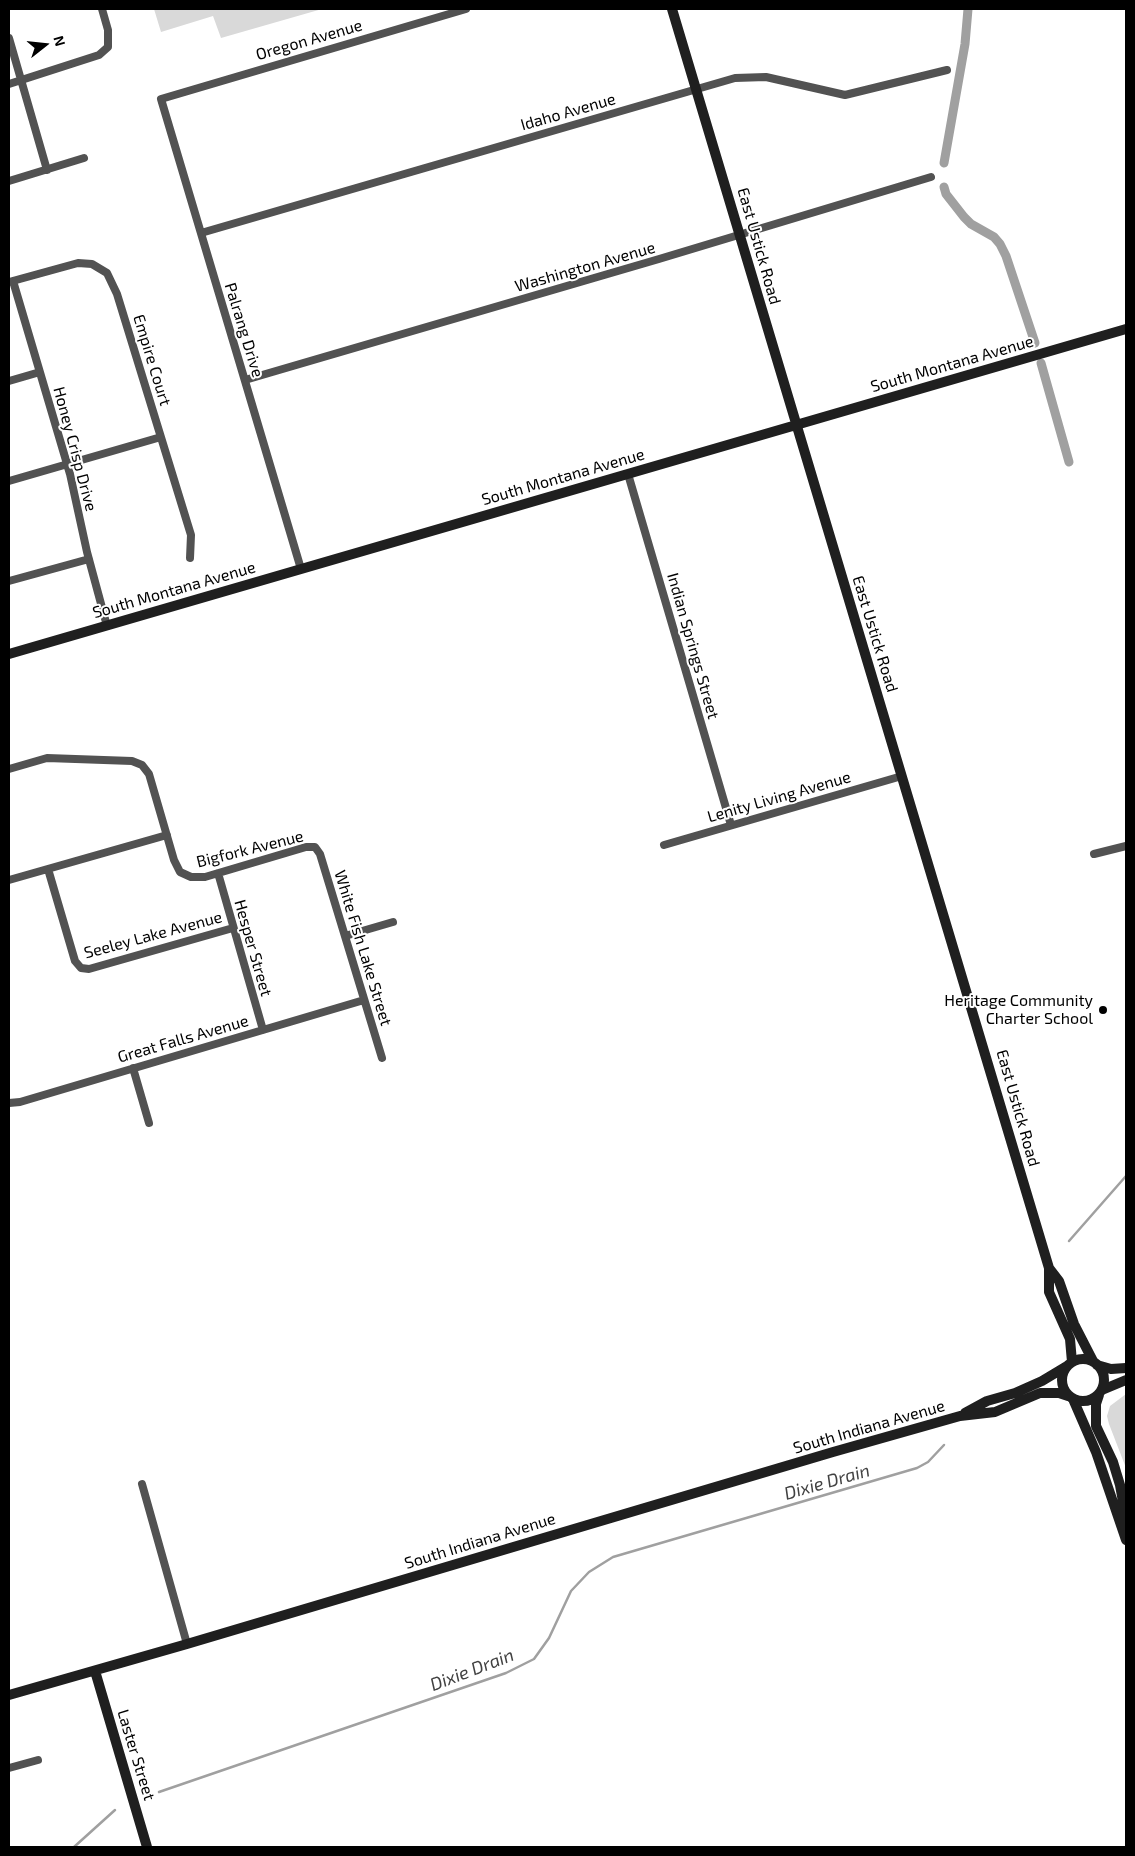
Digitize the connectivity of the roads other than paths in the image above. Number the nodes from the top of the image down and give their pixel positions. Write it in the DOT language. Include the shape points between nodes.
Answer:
graph roads {
  1 [pos="102,9"];
  2 [pos="466,9"];
  3 [pos="672,9"];
  4 [pos="9,38"];
  5 [pos="947,70"];
  6 [pos="21,80"];
  7 [pos="9,84"];
  8 [pos="696,89"];
  9 [pos="161,99"];
  10 [pos="84,158"];
  11 [pos="46,170"];
  12 [pos="932,177"];
  13 [pos="9,182"];
  14 [pos="201,233"];
  15 [pos="740,235"];
  16 [pos="11,282"];
  17 [pos="1126,329"];
  18 [pos="40,372"];
  19 [pos="245,380"];
  20 [pos="9,381"];
  21 [pos="796,425"];
  22 [pos="161,437"];
  23 [pos="67,464"];
  24 [pos="628,474"];
  25 [pos="9,481"];
  26 [pos="190,558"];
  27 [pos="89,559"];
  28 [pos="301,569"];
  29 [pos="9,581"];
  30 [pos="107,626"];
  31 [pos="9,654"];
  32 [pos="9,769"];
  33 [pos="902,776"];
  34 [pos="731,825"];
  35 [pos="167,835"];
  36 [pos="664,845"];
  37 [pos="1126,846"];
  38 [pos="315,847"];
  39 [pos="1094,854"];
  40 [pos="48,869"];
  41 [pos="218,873"];
  42 [pos="9,880"];
  43 [pos="392,922"];
  44 [pos="233,928"];
  45 [pos="345,936"];
  46 [pos="364,1000"];
  47 [pos="262,1030"];
  48 [pos="382,1058"];
  49 [pos="134,1068"];
  50 [pos="9,1103"];
  51 [pos="150,1123"];
  52 [pos="1050,1268"];
  53 [pos="1095,1363"];
  54 [pos="1069,1364"];
  55 [pos="1126,1368"];
  56 [pos="1126,1380"];
  57 [pos="1100,1393"];
  58 [pos="1071,1398"];
  59 [pos="960,1416"];
  60 [pos="142,1484"];
  61 [pos="1126,1518"];
  62 [pos="1126,1540"];
  63 [pos="187,1644"];
  64 [pos="95,1671"];
  65 [pos="9,1695"];
  66 [pos="38,1760"];
  67 [pos="9,1768"];
  68 [pos="147,1847"];
  1 -- 6 [label="street" via="108,30 108,47 99,55"];
  2 -- 9 [label="street, Oregon Avenue"];
  3 -- 8 [label="main road, East Ustick Road"];
  4 -- 6 [label="street"];
  5 -- 8 [label="street, Idaho Avenue" via="845,95 766,77 735,78"];
  6 -- 7 [label="street"];
  6 -- 11 [label="street"];
  8 -- 14 [label="street, Idaho Avenue"];
  8 -- 15 [label="main road, East Ustick Road"];
  9 -- 14 [label="street, Palrang Drive"];
  10 -- 11 [label="street"];
  11 -- 13 [label="street"];
  12 -- 15 [label="street, Washington Avenue"];
  14 -- 19 [label="street, Palrang Drive"];
  15 -- 19 [label="street, Washington Avenue"];
  15 -- 21 [label="main road, East Ustick Road"];
  16 -- 18 [label="street, Honey Crisp Drive"];
  16 -- 22 [label="street, Empire Court" via="78,263 92,264 107,272 117,294"];
  17 -- 21 [label="main road, South Montana Avenue"];
  18 -- 20 [label="street"];
  18 -- 23 [label="street, Honey Crisp Drive"];
  19 -- 28 [label="street, Palrang Drive"];
  21 -- 24 [label="main road, South Montana Avenue"];
  21 -- 33 [label="main road, East Ustick Road"];
  22 -- 23 [label="street"];
  22 -- 26 [label="street, Empire Court" via="191,535"];
  23 -- 25 [label="street"];
  23 -- 27 [label="street, Honey Crisp Drive"];
  24 -- 28 [label="main road, South Montana Avenue"];
  24 -- 34 [label="street, Indian Springs Street"];
  27 -- 29 [label="street"];
  27 -- 30 [label="street, Honey Crisp Drive"];
  28 -- 30 [label="main road, South Montana Avenue"];
  30 -- 31 [label="main road, South Montana Avenue"];
  32 -- 35 [label="street" via="47,758 132,761 142,765 149,774"];
  33 -- 34 [label="street, Lenity Living Avenue"];
  33 -- 52 [label="main road, East Ustick Road"];
  34 -- 36 [label="street, Lenity Living Avenue"];
  35 -- 40 [label="street"];
  35 -- 41 [label="street, Bigfork Avenue" via="180,872 191,877"];
  37 -- 39 [label="street"];
  38 -- 41 [label="street, Bigfork Avenue"];
  38 -- 45 [label="street, White Fish Lake Street" via="320,854"];
  40 -- 42 [label="street"];
  40 -- 44 [label="street, Seeley Lake Avenue" via="75,961 80,968 89,969"];
  41 -- 44 [label="street, Hesper Street"];
  43 -- 45 [label="street"];
  44 -- 47 [label="street, Hesper Street"];
  45 -- 46 [label="street, White Fish Lake Street"];
  46 -- 47 [label="street, Great Falls Avenue"];
  46 -- 48 [label="street, White Fish Lake Street"];
  47 -- 49 [label="street, Great Falls Avenue"];
  49 -- 50 [label="street, Great Falls Avenue"];
  49 -- 51 [label="street"];
  52 -- 53 [label="main road, East Ustick Road" via="1060,1281 1074,1324"];
  52 -- 54 [label="main road, East Ustick Road" via="1049,1292 1070,1339"];
  53 -- 54 [label="main road" via="1082,1359"];
  53 -- 55 [label="main road" via="1111,1369"];
  53 -- 57 [label="main road" via="1104,1380"];
  54 -- 58 [label="main road" via="1062,1381"];
  54 -- 59 [label="main road, South Indiana Avenue" via="1042,1381 987,1401"];
  56 -- 57 [label="main road"];
  57 -- 58 [label="main road" via="1089,1401"];
  57 -- 61 [label="main road" via="1096,1426 1114,1462"];
  58 -- 59 [label="main road, South Indiana Avenue" via="1059,1393 1040,1393 995,1412"];
  58 -- 62 [label="main road" via="1099,1461"];
  59 -- 63 [label="main road, South Indiana Avenue"];
  60 -- 63 [label="street"];
  63 -- 64 [label="main road, South Indiana Avenue"];
  64 -- 65 [label="main road, South Indiana Avenue"];
  64 -- 68 [label="main road, Laster Street"];
  66 -- 67 [label="street"];
}
